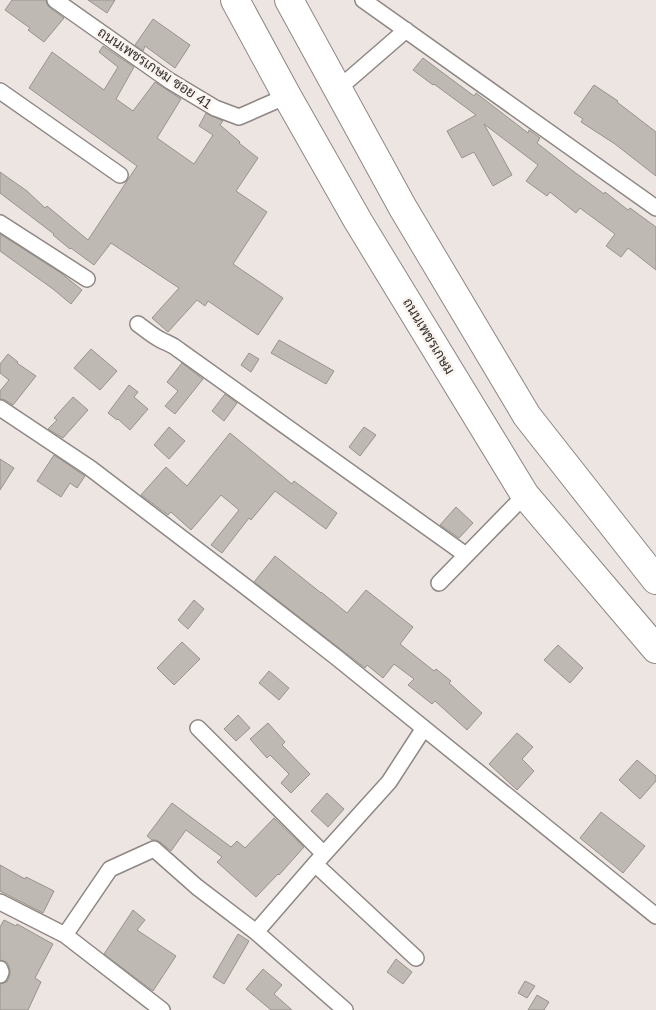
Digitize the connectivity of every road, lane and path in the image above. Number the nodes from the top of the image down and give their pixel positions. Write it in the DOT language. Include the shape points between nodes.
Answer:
graph roads {
  1 [pos="55,0"];
  2 [pos="363,0"];
  3 [pos="235,1"];
  4 [pos="296,2"];
  5 [pos="406,30"];
  6 [pos="338,89"];
  7 [pos="0,91"];
  8 [pos="287,96"];
  9 [pos="120,175"];
  10 [pos="656,208"];
  11 [pos="0,223"];
  12 [pos="87,279"];
  13 [pos="138,324"];
  14 [pos="0,408"];
  15 [pos="525,495"];
  16 [pos="466,555"];
  17 [pos="656,580"];
  18 [pos="439,583"];
  19 [pos="656,649"];
  20 [pos="198,728"];
  21 [pos="424,728"];
  22 [pos="319,859"];
  23 [pos="0,902"];
  24 [pos="656,916"];
  25 [pos="256,932"];
  26 [pos="65,935"];
  27 [pos="416,958"];
  28 [pos="0,969"];
  29 [pos="0,975"];
  30 [pos="162,1010"];
  31 [pos="346,1010"];
  1 -- 8 [label="street, ถนนเพชรเกษม ซอย 41" via="170,81 215,108 238,116"];
  2 -- 5 [label="street"];
  3 -- 8 [label="highway, ถนนเพชรเกษม"];
  4 -- 6 [label="highway"];
  5 -- 6 [label="street"];
  5 -- 10 [label="street"];
  6 -- 17 [label="highway" via="403,208 527,416"];
  7 -- 9 [label="street"];
  8 -- 15 [label="highway, ถนนเพชรเกษม" via="358,221"];
  11 -- 12 [label="street"];
  13 -- 16 [label="street" via="163,342 171,343"];
  14 -- 21 [label="street" via="98,474"];
  15 -- 16 [label="street"];
  15 -- 19 [label="highway, ถนนเพชรเกษม"];
  16 -- 18 [label="street"];
  20 -- 22 [label="street"];
  21 -- 22 [label="street" via="389,782"];
  21 -- 24 [label="street"];
  22 -- 25 [label="street"];
  22 -- 27 [label="street"];
  23 -- 26 [label="street"];
  25 -- 26 [label="street" via="154,849 110,869"];
  25 -- 31 [label="street"];
  26 -- 30 [label="street"];
  28 -- 29 [label="street"];
}
